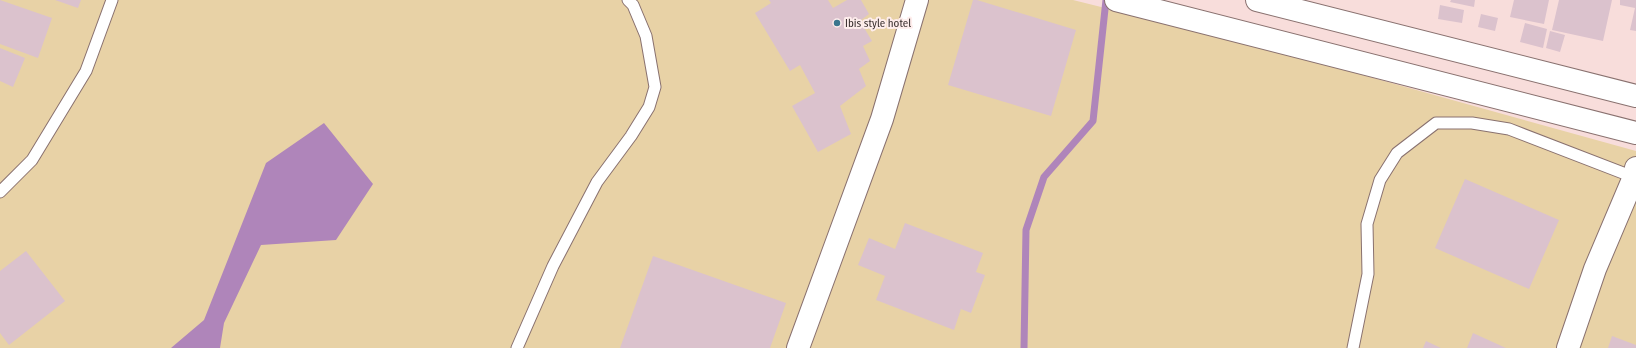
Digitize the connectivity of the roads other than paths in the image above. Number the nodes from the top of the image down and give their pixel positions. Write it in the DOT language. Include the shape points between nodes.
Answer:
graph roads {
  1 [pos="112,0"];
  2 [pos="628,0"];
  3 [pos="917,0"];
  4 [pos="1257,0"];
  5 [pos="1122,2"];
  6 [pos="1636,96"];
  7 [pos="1636,133"];
  8 [pos="1635,174"];
  9 [pos="0,192"];
  10 [pos="517,348"];
  11 [pos="798,348"];
  12 [pos="1353,348"];
  13 [pos="1568,348"];
  1 -- 9 [label="lane" via="86,71 32,160"];
  2 -- 10 [label="lane" via="633,5 646,36 656,87 649,107 632,136 597,182 553,266"];
  3 -- 11 [label="street" via="882,119"];
  4 -- 6 [label="street"];
  5 -- 7 [label="street"];
  8 -- 12 [label="lane" via="1509,129 1436,123 1398,153 1380,180 1366,224 1368,274"];
  8 -- 13 [label="street" via="1595,269"];
}
